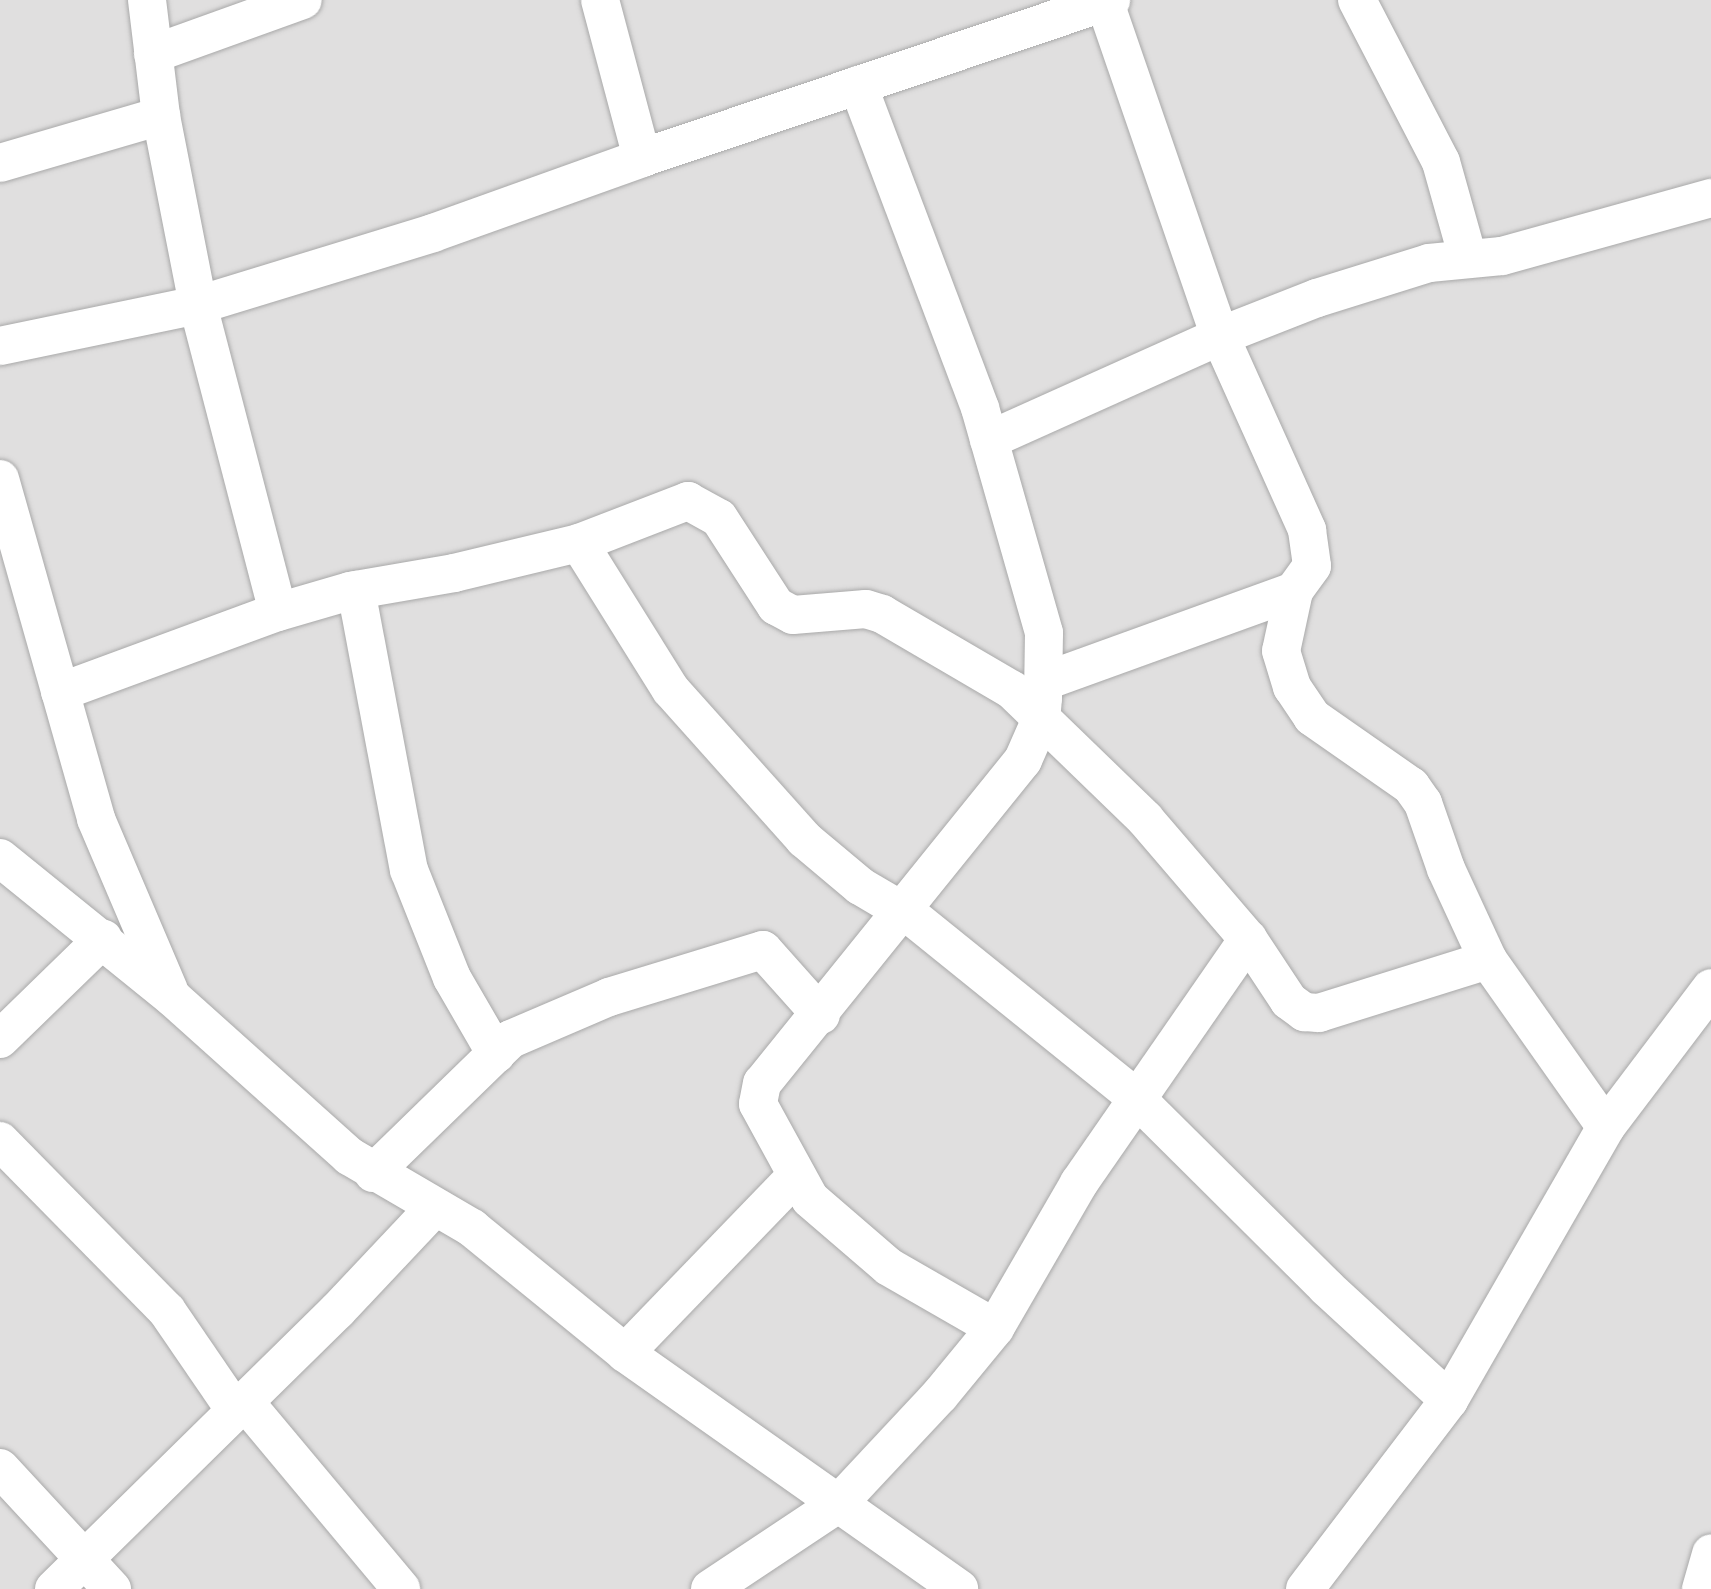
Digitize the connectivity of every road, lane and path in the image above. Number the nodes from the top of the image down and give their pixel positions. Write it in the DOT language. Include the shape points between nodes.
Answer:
graph roads {
  1 [pos="147,0"];
  2 [pos="303,0"];
  3 [pos="600,0"];
  4 [pos="1357,0"];
  5 [pos="1106,1"];
  6 [pos="153,54"];
  7 [pos="858,85"];
  8 [pos="161,116"];
  9 [pos="642,158"];
  10 [pos="0,163"];
  11 [pos="1711,198"];
  12 [pos="1468,258"];
  13 [pos="198,305"];
  14 [pos="1220,336"];
  15 [pos="0,346"];
  16 [pos="989,440"];
  17 [pos="0,479"];
  18 [pos="579,543"];
  19 [pos="356,590"];
  20 [pos="1294,591"];
  21 [pos="278,612"];
  22 [pos="60,692"];
  23 [pos="1042,701"];
  24 [pos="0,858"];
  25 [pos="900,911"];
  26 [pos="103,939"];
  27 [pos="1248,939"];
  28 [pos="1488,960"];
  29 [pos="173,998"];
  30 [pos="1705,1010"];
  31 [pos="821,1015"];
  32 [pos="0,1039"];
  33 [pos="496,1054"];
  34 [pos="1135,1097"];
  35 [pos="1606,1127"];
  36 [pos="0,1141"];
  37 [pos="373,1173"];
  38 [pos="796,1176"];
  39 [pos="435,1207"];
  40 [pos="995,1328"];
  41 [pos="625,1353"];
  42 [pos="1448,1400"];
  43 [pos="239,1405"];
  44 [pos="0,1468"];
  45 [pos="838,1504"];
  46 [pos="1711,1553"];
  47 [pos="83,1558"];
  48 [pos="54,1589"];
  49 [pos="112,1589"];
  50 [pos="401,1589"];
  51 [pos="710,1589"];
  52 [pos="959,1589"];
  53 [pos="1305,1589"];
  54 [pos="1701,1589"];
  1 -- 6 [label="street"];
  2 -- 6 [label="street"];
  3 -- 9 [label="street"];
  4 -- 12 [label="street" via="1441,162"];
  5 -- 7 [label="street"];
  5 -- 14 [label="street"];
  6 -- 8 [label="street"];
  7 -- 9 [label="street"];
  7 -- 16 [label="street"];
  8 -- 10 [label="street"];
  8 -- 13 [label="street"];
  9 -- 13 [label="street" via="433,233"];
  11 -- 12 [label="street" via="1502,257"];
  12 -- 14 [label="street" via="1417,266"];
  13 -- 15 [label="street"];
  13 -- 21 [label="street"];
  14 -- 16 [label="street"];
  14 -- 20 [label="street" via="1307,530 1312,566"];
  16 -- 23 [label="street" via="1044,633"];
  17 -- 22 [label="street"];
  18 -- 19 [label="street"];
  18 -- 23 [label="street" via="688,501 706,507 719,518 776,606 793,615 866,609 883,614 1012,690"];
  18 -- 25 [label="street" via="671,690 804,839 860,886"];
  19 -- 21 [label="street"];
  19 -- 33 [label="street" via="409,870 452,978"];
  20 -- 23 [label="street"];
  20 -- 28 [label="street" via="1281,651 1292,687 1312,717 1412,786"];
  21 -- 22 [label="street"];
  22 -- 29 [label="street" via="96,820"];
  23 -- 25 [label="street" via="1023,760"];
  23 -- 27 [label="street"];
  24 -- 26 [label="street"];
  25 -- 31 [label="street"];
  25 -- 34 [label="street"];
  26 -- 29 [label="street"];
  26 -- 32 [label="street"];
  27 -- 28 [label="street" via="1289,1001 1304,1012 1319,1013"];
  27 -- 34 [label="street"];
  28 -- 35 [label="street"];
  29 -- 37 [label="street"];
  30 -- 35 [label="street"];
  31 -- 33 [label="street" via="769,953 755,950 609,997 511,1039"];
  31 -- 38 [label="street" via="757,1093 758,1104"];
  33 -- 37 [label="street"];
  34 -- 40 [label="street"];
  34 -- 42 [label="street" via="1326,1287"];
  35 -- 42 [label="street"];
  36 -- 43 [label="street" via="167,1311"];
  37 -- 39 [label="street"];
  38 -- 40 [label="street" via="810,1199 889,1267"];
  38 -- 41 [label="street"];
  39 -- 41 [label="street" via="482,1236"];
  39 -- 43 [label="street"];
  40 -- 45 [label="street" via="940,1395"];
  41 -- 45 [label="street"];
  42 -- 53 [label="street"];
  43 -- 47 [label="street"];
  43 -- 50 [label="street"];
  44 -- 47 [label="street"];
  45 -- 51 [label="street"];
  45 -- 52 [label="street"];
  46 -- 54 [label="street"];
  47 -- 48 [label="street"];
  47 -- 49 [label="street"];
}
